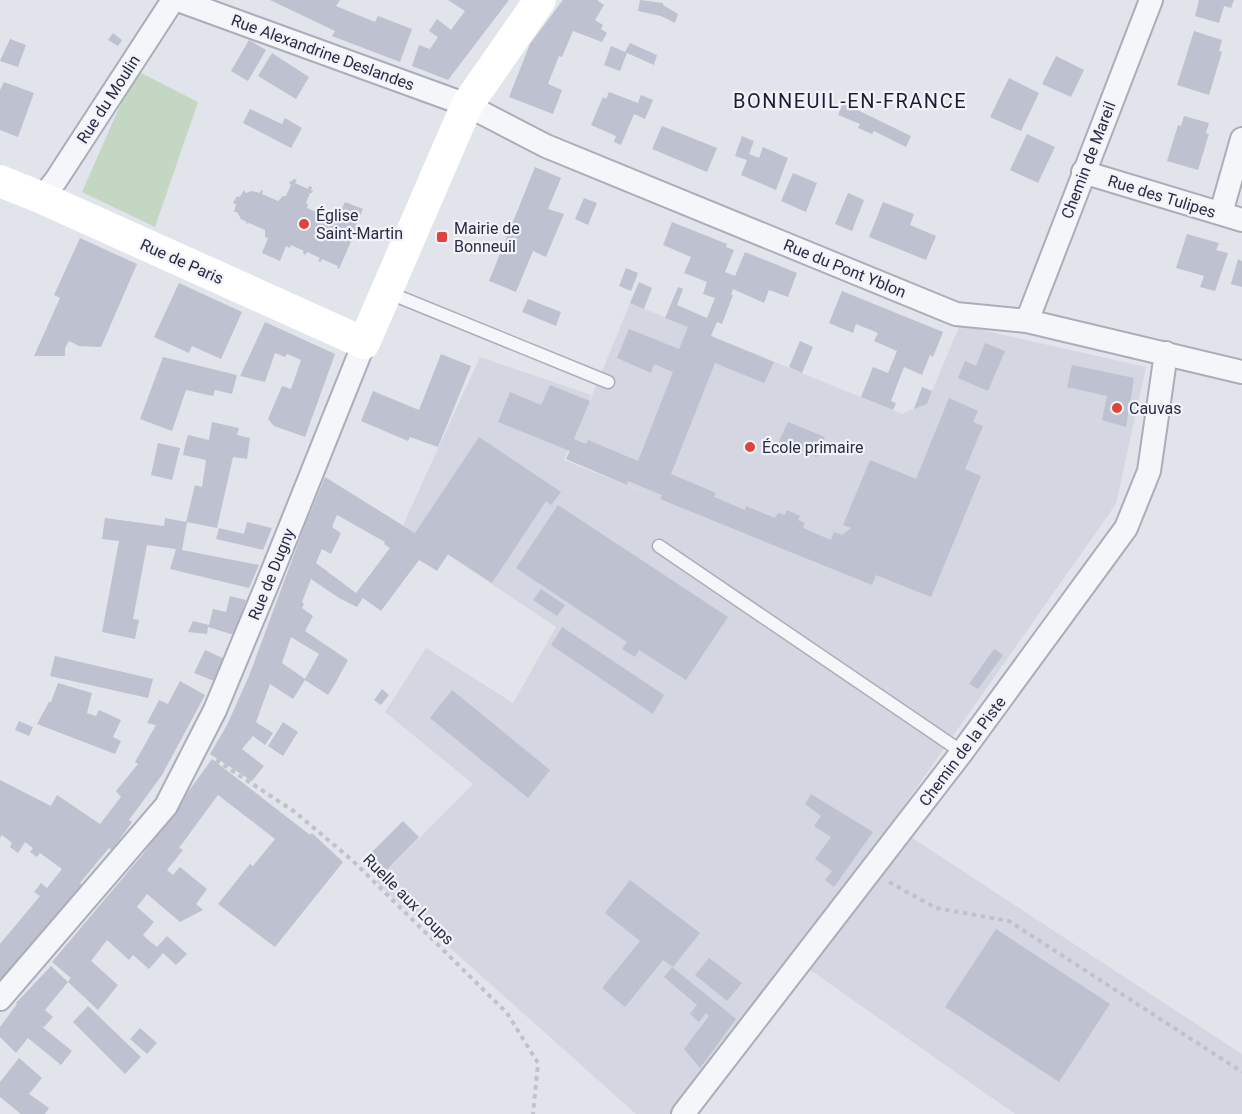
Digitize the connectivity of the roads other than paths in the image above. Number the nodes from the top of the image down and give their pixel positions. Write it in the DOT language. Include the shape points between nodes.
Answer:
graph roads {
  1 [pos="173,0"];
  2 [pos="178,0"];
  3 [pos="540,0"];
  4 [pos="1151,0"];
  5 [pos="467,105"];
  6 [pos="1242,139"];
  7 [pos="1083,172"];
  8 [pos="0,181"];
  9 [pos="42,198"];
  10 [pos="1232,216"];
  11 [pos="386,291"];
  12 [pos="1027,321"];
  13 [pos="364,343"];
  14 [pos="1166,353"];
  15 [pos="1242,372"];
  16 [pos="608,382"];
  17 [pos="658,546"];
  18 [pos="962,752"];
  19 [pos="0,999"];
  20 [pos="683,1114"];
  1 -- 9 [label="street, Rue du Moulin"];
  2 -- 5 [label="street, Rue Alexandrine Deslandes"];
  3 -- 5 [label="street, Rue de Dugny"];
  4 -- 7 [label="street, Chemin de Mareil"];
  5 -- 11 [label="street, Rue de Dugny"];
  5 -- 12 [label="street, Rue du Pont Yblon" via="546,146 956,314"];
  6 -- 10 [label="street"];
  7 -- 10 [label="street, Rue des Tulipes"];
  7 -- 12 [label="street, Chemin de Mareil"];
  8 -- 9 [label="street, Rue de Paris"];
  9 -- 13 [label="street, Rue de Paris"];
  11 -- 13 [label="street, Rue de Dugny"];
  11 -- 16 [label="lane"];
  12 -- 14 [label="street, Rue du Pont Yblon"];
  13 -- 19 [label="street, Rue de Dugny" via="215,710 166,806"];
  14 -- 15 [label="street, Rue du Pont Yblon"];
  14 -- 18 [label="street, Chemin de la Piste" via="1149,471 1126,528"];
  17 -- 18 [label="lane"];
  18 -- 20 [label="street, Chemin de la Piste"];
}
